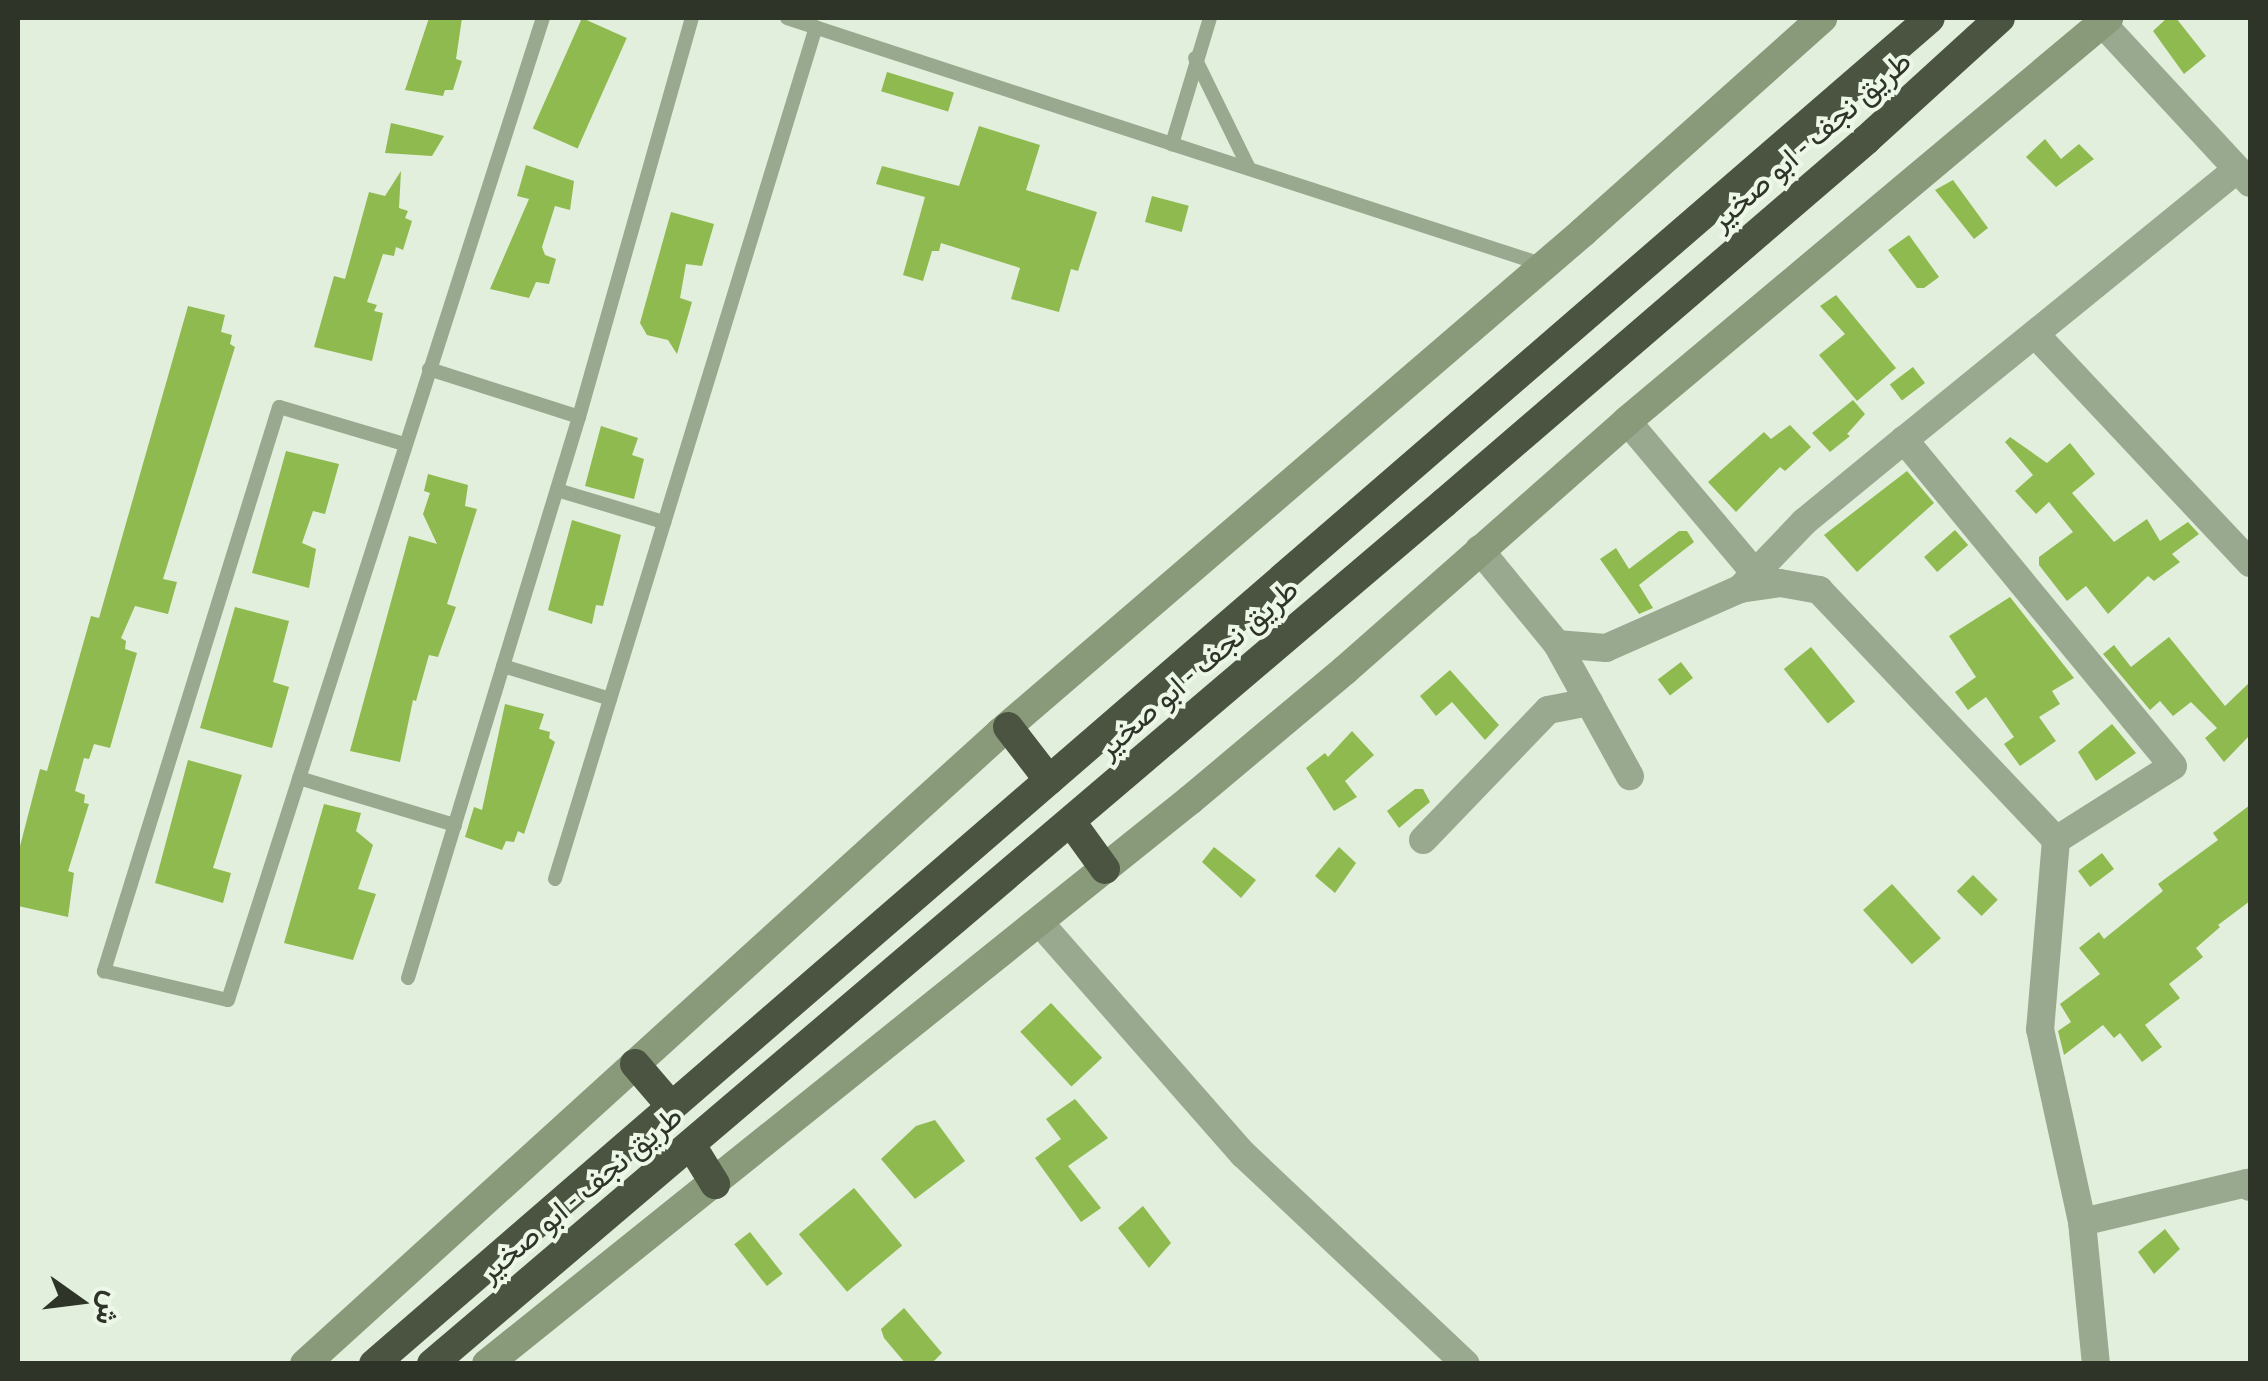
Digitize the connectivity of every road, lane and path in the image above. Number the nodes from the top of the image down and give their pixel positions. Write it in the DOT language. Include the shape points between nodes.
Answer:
graph roads {
  1 [pos="543,18"];
  2 [pos="692,18"];
  3 [pos="787,18"];
  4 [pos="1210,18"];
  5 [pos="1822,18"];
  6 [pos="1930,18"];
  7 [pos="2000,18"];
  8 [pos="2105,20"];
  9 [pos="816,27"];
  10 [pos="1195,58"];
  11 [pos="1172,144"];
  12 [pos="1249,168"];
  13 [pos="2244,176"];
  14 [pos="1544,266"];
  15 [pos="2036,335"];
  16 [pos="428,368"];
  17 [pos="579,416"];
  18 [pos="1626,421"];
  19 [pos="1904,440"];
  20 [pos="404,444"];
  21 [pos="557,490"];
  22 [pos="664,522"];
  23 [pos="1480,548"];
  24 [pos="2250,563"];
  25 [pos="1747,581"];
  26 [pos="1557,644"];
  27 [pos="503,666"];
  28 [pos="610,698"];
  29 [pos="1589,702"];
  30 [pos="1008,726"];
  31 [pos="1630,776"];
  32 [pos="298,778"];
  33 [pos="1049,780"];
  34 [pos="1071,822"];
  35 [pos="455,826"];
  36 [pos="1423,840"];
  37 [pos="2056,840"];
  38 [pos="1105,870"];
  39 [pos="556,880"];
  40 [pos="1040,923"];
  41 [pos="408,978"];
  42 [pos="635,1064"];
  43 [pos="671,1106"];
  44 [pos="691,1145"];
  45 [pos="715,1184"];
  46 [pos="2250,1187"];
  47 [pos="2082,1222"];
  48 [pos="305,1364"];
  49 [pos="374,1364"];
  50 [pos="432,1364"];
  51 [pos="487,1364"];
  52 [pos="1466,1364"];
  53 [pos="2096,1364"];
  1 -- 16 [label="lane"];
  2 -- 17 [label="lane"];
  3 -- 9 [label="lane"];
  4 -- 10 [label="lane"];
  5 -- 14 [label="main road"];
  6 -- 33 [label="highway, طريق نجف - ابو صخير"];
  7 -- 34 [label="highway, طريق نجف - ابو صخير"];
  8 -- 13 [label="street"];
  8 -- 18 [label="main road"];
  9 -- 11 [label="lane"];
  9 -- 22 [label="lane"];
  10 -- 11 [label="lane"];
  10 -- 12 [label="lane"];
  11 -- 12 [label="lane"];
  12 -- 14 [label="lane"];
  13 -- 15 [label="street"];
  14 -- 30 [label="main road"];
  15 -- 19 [label="street"];
  15 -- 24 [label="street"];
  16 -- 17 [label="lane"];
  16 -- 20 [label="lane"];
  17 -- 21 [label="lane"];
  18 -- 23 [label="main road"];
  18 -- 25 [label="street"];
  19 -- 25 [label="street" via="1804,522"];
  19 -- 37 [label="street" via="2174,766"];
  20 -- 32 [label="lane"];
  20 -- 32 [label="lane" via="279,408 104,971 228,1000"];
  21 -- 22 [label="lane"];
  21 -- 27 [label="lane"];
  22 -- 28 [label="lane"];
  23 -- 26 [label="street"];
  23 -- 38 [label="main road"];
  25 -- 26 [label="street" via="1606,648"];
  25 -- 37 [label="street" via="1819,590"];
  26 -- 29 [label="street"];
  27 -- 28 [label="lane"];
  27 -- 35 [label="lane"];
  28 -- 39 [label="lane"];
  29 -- 31 [label="street"];
  29 -- 36 [label="street" via="1548,710"];
  30 -- 33 [label="highway"];
  30 -- 42 [label="main road"];
  32 -- 35 [label="lane"];
  33 -- 43 [label="highway, طريق نجف - ابو صخير"];
  34 -- 38 [label="highway"];
  34 -- 44 [label="highway, طريق نجف - ابو صخير"];
  35 -- 41 [label="lane"];
  37 -- 47 [label="street" via="2040,1030"];
  38 -- 40 [label="main road"];
  40 -- 45 [label="main road"];
  40 -- 52 [label="street" via="1243,1154"];
  42 -- 43 [label="highway"];
  42 -- 48 [label="main road"];
  43 -- 49 [label="highway, طريق نجف - ابو صخير"];
  44 -- 45 [label="highway"];
  44 -- 50 [label="highway, طريق نجف - ابو صخير"];
  45 -- 51 [label="main road"];
  46 -- 47 [label="street"];
  47 -- 53 [label="street"];
}
